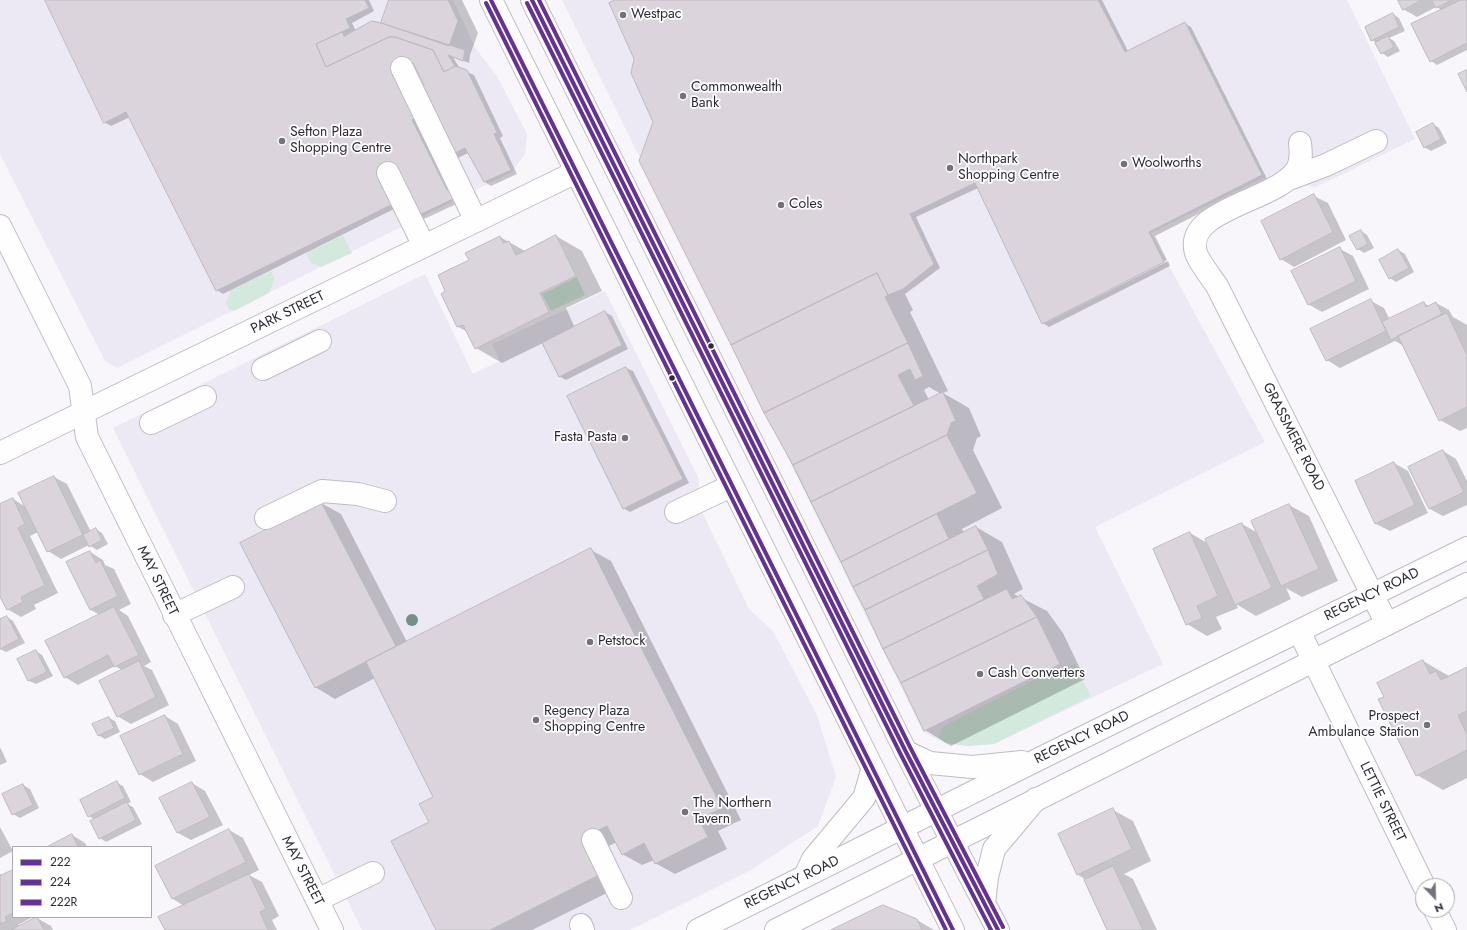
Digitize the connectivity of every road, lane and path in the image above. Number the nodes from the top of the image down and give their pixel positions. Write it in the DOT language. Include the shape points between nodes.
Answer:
graph roads {
  1 [pos="490,0"];
  2 [pos="532,0"];
  3 [pos="402,68"];
  4 [pos="1376,141"];
  5 [pos="1300,143"];
  6 [pos="576,172"];
  7 [pos="388,173"];
  8 [pos="1289,180"];
  9 [pos="476,221"];
  10 [pos="0,226"];
  11 [pos="424,246"];
  12 [pos="320,341"];
  13 [pos="263,369"];
  14 [pos="205,397"];
  15 [pos="84,412"];
  16 [pos="151,423"];
  17 [pos="0,453"];
  18 [pos="731,486"];
  19 [pos="384,501"];
  20 [pos="676,512"];
  21 [pos="266,518"];
  22 [pos="1467,548"];
  23 [pos="1467,584"];
  24 [pos="233,587"];
  25 [pos="1372,594"];
  26 [pos="174,615"];
  27 [pos="1387,624"];
  28 [pos="1299,631"];
  29 [pos="1314,662"];
  30 [pos="906,752"];
  31 [pos="1037,760"];
  32 [pos="872,771"];
  33 [pos="1036,799"];
  34 [pos="936,811"];
  35 [pos="901,829"];
  36 [pos="593,840"];
  37 [pos="952,841"];
  38 [pos="917,859"];
  39 [pos="373,873"];
  40 [pos="805,876"];
  41 [pos="1420,878"];
  42 [pos="621,898"];
  43 [pos="317,900"];
  44 [pos="984,903"];
  45 [pos="1439,918"];
  46 [pos="332,930"];
  47 [pos="698,930"];
  48 [pos="776,930"];
  49 [pos="953,930"];
  50 [pos="998,930"];
  51 [pos="1445,930"];
  1 -- 6 [label="main road"];
  2 -- 30 [label="main road"];
  3 -- 9 [label="main road"];
  4 -- 8 [label="main road"];
  5 -- 8 [label="main road" via="1302,157"];
  6 -- 9 [label="main road, PARK STREET"];
  6 -- 18 [label="main road"];
  7 -- 11 [label="main road"];
  8 -- 25 [label="main road, GRASSMERE ROAD" via="1274,190 1214,216 1204,223 1195,239 1196,253 1217,286"];
  9 -- 11 [label="main road, PARK STREET"];
  10 -- 15 [label="main road, MAY STREET" via="80,386"];
  11 -- 15 [label="main road, PARK STREET"];
  12 -- 13 [label="main road"];
  14 -- 16 [label="main road"];
  15 -- 17 [label="main road, PARK STREET"];
  15 -- 26 [label="main road, MAY STREET" via="87,437"];
  18 -- 20 [label="main road"];
  18 -- 32 [label="main road"];
  19 -- 21 [label="main road" via="358,494 322,491"];
  22 -- 25 [label="main road, REGENCY ROAD"];
  23 -- 27 [label="main road"];
  24 -- 26 [label="main road"];
  25 -- 27 [label="main road, GRASSMERE ROAD"];
  25 -- 28 [label="main road, REGENCY ROAD"];
  26 -- 43 [label="main road, MAY STREET"];
  27 -- 29 [label="main road"];
  28 -- 29 [label="main road, LETTIE STREET"];
  28 -- 31 [label="main road, REGENCY ROAD"];
  29 -- 33 [label="main road"];
  29 -- 41 [label="main road, LETTIE STREET"];
  30 -- 31 [label="main road" via="930,763 972,767"];
  30 -- 34 [label="main road"];
  31 -- 34 [label="main road, REGENCY ROAD"];
  32 -- 35 [label="main road"];
  32 -- 40 [label="main road" via="864,798 813,859"];
  33 -- 37 [label="main road"];
  33 -- 44 [label="main road" via="994,849"];
  34 -- 35 [label="main road, REGENCY ROAD"];
  34 -- 37 [label="main road"];
  35 -- 38 [label="main road"];
  35 -- 40 [label="main road, REGENCY ROAD"];
  36 -- 42 [label="main road"];
  37 -- 38 [label="main road"];
  37 -- 44 [label="main road"];
  38 -- 48 [label="main road"];
  38 -- 49 [label="main road"];
  39 -- 43 [label="main road"];
  40 -- 47 [label="main road, REGENCY ROAD"];
  43 -- 46 [label="main road, MAY STREET"];
  44 -- 50 [label="main road"];
  45 -- 51 [label="main road"];
}
